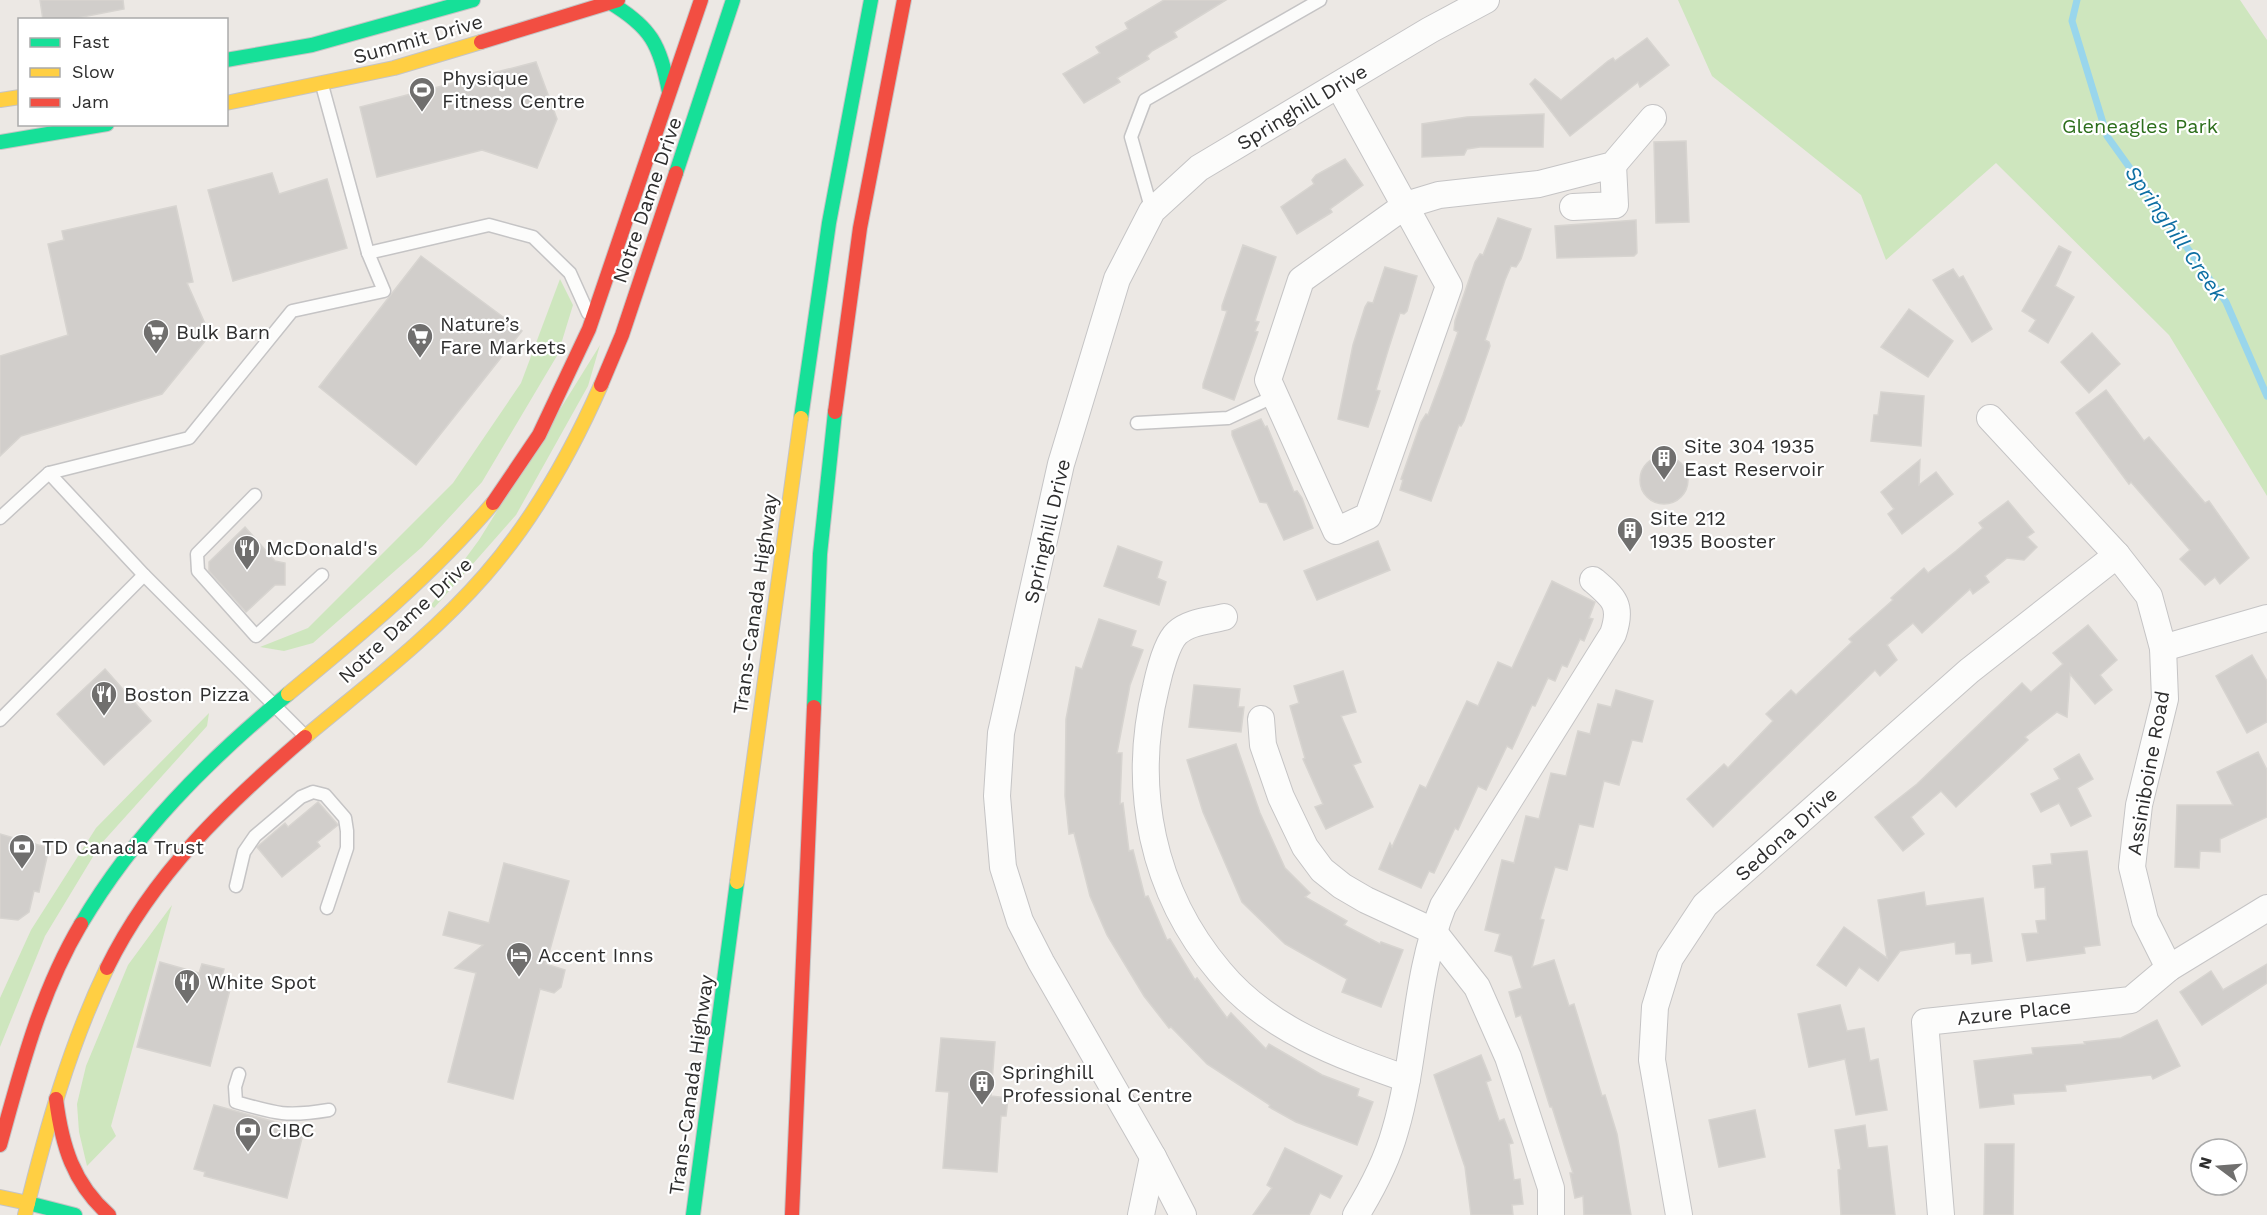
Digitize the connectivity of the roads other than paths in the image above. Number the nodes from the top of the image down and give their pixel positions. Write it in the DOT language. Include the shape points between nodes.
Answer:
graph roads {
  1 [pos="473,0"];
  2 [pos="701,0"];
  3 [pos="733,0"];
  4 [pos="871,0"];
  5 [pos="904,0"];
  6 [pos="1320,0"];
  7 [pos="1486,0"];
  8 [pos="613,1"];
  9 [pos="228,60"];
  10 [pos="322,86"];
  11 [pos="1339,86"];
  12 [pos="670,93"];
  13 [pos="18,97"];
  14 [pos="0,100"];
  15 [pos="228,103"];
  16 [pos="1653,118"];
  17 [pos="95,126"];
  18 [pos="0,142"];
  19 [pos="1613,165"];
  20 [pos="1406,205"];
  21 [pos="1572,207"];
  22 [pos="1152,210"];
  23 [pos="368,254"];
  24 [pos="593,326"];
  25 [pos="1275,396"];
  26 [pos="1990,418"];
  27 [pos="1137,423"];
  28 [pos="49,473"];
  29 [pos="255,495"];
  30 [pos="0,518"];
  31 [pos="2117,555"];
  32 [pos="144,575"];
  33 [pos="322,575"];
  34 [pos="1593,580"];
  35 [pos="1224,617"];
  36 [pos="2267,618"];
  37 [pos="2163,648"];
  38 [pos="274,706"];
  39 [pos="1261,718"];
  40 [pos="0,720"];
  41 [pos="305,736"];
  42 [pos="236,886"];
  43 [pos="327,908"];
  44 [pos="2267,908"];
  45 [pos="1433,931"];
  46 [pos="2169,968"];
  47 [pos="239,1074"];
  48 [pos="1407,1079"];
  49 [pos="56,1099"];
  50 [pos="12,1100"];
  51 [pos="329,1110"];
  52 [pos="0,1114"];
  53 [pos="0,1145"];
  54 [pos="1153,1156"];
  55 [pos="0,1197"];
  56 [pos="26,1209"];
  57 [pos="75,1215"];
  58 [pos="109,1215"];
  59 [pos="693,1215"];
  60 [pos="792,1215"];
  61 [pos="1141,1215"];
  62 [pos="1183,1215"];
  63 [pos="1356,1215"];
  64 [pos="1551,1215"];
  65 [pos="1679,1215"];
  66 [pos="1941,1215"];
  1 -- 9 [label="main road, Summit Drive" via="312,45"];
  2 -- 12 [label="main road, Notre Dame Drive"];
  3 -- 41 [label="main road, Notre Dame Drive" via="622,336 602,388 554,483 529,522 459,603"];
  4 -- 59 [label="main road, Trans-Canada Highway" via="828,224"];
  5 -- 60 [label="main road" via="860,228 820,554"];
  6 -- 22 [label="lane" via="1145,100 1131,137"];
  7 -- 11 [label="street, Springhill Drive"];
  8 -- 10 [label="main road, Summit Drive"];
  8 -- 12 [label="main road" via="650,30 662,54"];
  10 -- 15 [label="main road, Summit Drive"];
  10 -- 23 [label="lane"];
  11 -- 20 [label="street"];
  11 -- 22 [label="street, Springhill Drive" via="1199,168"];
  12 -- 24 [label="main road, Notre Dame Drive"];
  13 -- 14 [label="main road"];
  16 -- 19 [label="street"];
  17 -- 18 [label="main road"];
  19 -- 20 [label="street" via="1539,184 1439,195"];
  19 -- 21 [label="street" via="1615,205"];
  20 -- 25 [label="street" via="1301,280 1268,380"];
  20 -- 25 [label="street" via="1449,286 1368,516 1336,531"];
  22 -- 54 [label="street, Springhill Drive" via="1117,279 1061,464 1001,734 997,796 1003,867 1020,921"];
  23 -- 24 [label="lane" via="489,225 534,237 570,273"];
  23 -- 28 [label="lane" via="384,291 292,311 189,438"];
  24 -- 38 [label="main road, Notre Dame Drive" via="521,464 469,531 378,619"];
  25 -- 27 [label="lane" via="1228,418"];
  26 -- 31 [label="street, Assiniboine Road"];
  28 -- 30 [label="lane"];
  28 -- 32 [label="lane"];
  29 -- 33 [label="lane" via="197,554 198,571 256,636"];
  31 -- 37 [label="street, Assiniboine Road" via="2149,596"];
  31 -- 65 [label="street, Sedona Drive" via="1969,671 1706,905 1670,958 1655,1007 1652,1060"];
  32 -- 38 [label="lane"];
  32 -- 40 [label="lane"];
  34 -- 45 [label="street" via="1612,597 1617,608 1613,634 1443,906"];
  35 -- 48 [label="street" via="1188,626 1175,634 1160,667 1149,713 1144,766 1147,813 1156,859 1195,938 1220,973 1253,1005 1342,1056"];
  36 -- 37 [label="street"];
  37 -- 46 [label="street, Assiniboine Road" via="2165,699 2139,805 2132,867 2145,920"];
  38 -- 41 [label="lane"];
  38 -- 50 [label="main road, Notre Dame Drive" via="183,788 129,850 61,964 39,1012"];
  39 -- 45 [label="street" via="1263,745 1281,797 1305,847 1322,870 1366,900"];
  41 -- 49 [label="main road, Notre Dame Drive" via="217,816 165,875 123,935 81,1023"];
  42 -- 43 [label="lane" via="244,852 255,836 301,797 313,792 325,795 332,803 345,818 347,831 347,848"];
  44 -- 46 [label="street, Azure Place"];
  45 -- 48 [label="street"];
  45 -- 64 [label="street" via="1477,987 1508,1057 1551,1188"];
  46 -- 66 [label="street, Azure Place" via="2131,1000 1925,1022"];
  47 -- 51 [label="lane" via="236,1102 295,1116"];
  48 -- 63 [label="street" via="1395,1133"];
  49 -- 56 [label="main road, Notre Dame Drive"];
  49 -- 58 [label="main road" via="60,1136 73,1176 93,1203"];
  50 -- 52 [label="main road"];
  50 -- 53 [label="main road, Notre Dame Drive"];
  54 -- 61 [label="street"];
  54 -- 62 [label="street, Springhill Drive"];
  55 -- 56 [label="main road"];
  56 -- 57 [label="main road"];
}
